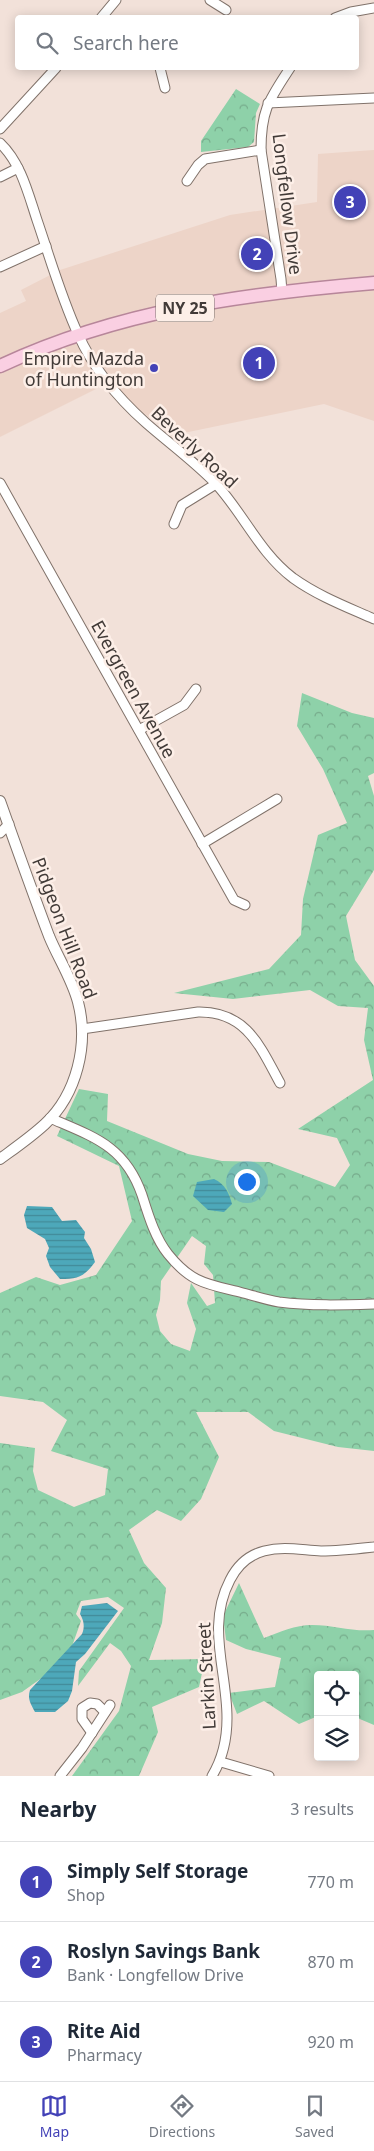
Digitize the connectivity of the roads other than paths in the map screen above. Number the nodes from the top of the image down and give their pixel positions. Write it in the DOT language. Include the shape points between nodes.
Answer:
graph roads {
  1 [pos="116,0"];
  2 [pos="210,0"];
  3 [pos="374,8"];
  4 [pos="226,10"];
  5 [pos="105,15"];
  6 [pos="343,15"];
  7 [pos="54,70"];
  8 [pos="160,70"];
  9 [pos="289,70"];
  10 [pos="165,88"];
  11 [pos="374,98"];
  12 [pos="268,103"];
  13 [pos="0,129"];
  14 [pos="0,142"];
  15 [pos="261,150"];
  16 [pos="18,168"];
  17 [pos="0,177"];
  18 [pos="187,181"];
  19 [pos="46,246"];
  20 [pos="0,267"];
  21 [pos="374,283"];
  22 [pos="282,292"];
  23 [pos="78,334"];
  24 [pos="0,366"];
  25 [pos="0,483"];
  26 [pos="216,484"];
  27 [pos="174,524"];
  28 [pos="374,619"];
  29 [pos="196,689"];
  30 [pos="139,730"];
  31 [pos="277,799"];
  32 [pos="0,801"];
  33 [pos="9,824"];
  34 [pos="0,833"];
  35 [pos="202,844"];
  36 [pos="245,905"];
  37 [pos="82,1029"];
  38 [pos="280,1083"];
  39 [pos="50,1118"];
  40 [pos="0,1159"];
  41 [pos="374,1304"];
  42 [pos="374,1547"];
  43 [pos="92,1733"];
  44 [pos="221,1762"];
  45 [pos="60,1776"];
  46 [pos="212,1776"];
  47 [pos="269,1776"];
  1 -- 5 [label="street"];
  2 -- 4 [label="street"];
  3 -- 6 [label="street"];
  7 -- 13 [label="street"];
  8 -- 10 [label="street"];
  9 -- 12 [label="street, Longfellow Drive"];
  11 -- 12 [label="street"];
  12 -- 15 [label="street, Longfellow Drive" via="263,116"];
  14 -- 16 [label="street, Beverly Road"];
  15 -- 18 [label="street" via="205,159"];
  15 -- 22 [label="street, Longfellow Drive"];
  16 -- 17 [label="street"];
  16 -- 19 [label="street, Beverly Road"];
  19 -- 20 [label="street"];
  19 -- 23 [label="street, Beverly Road"];
  21 -- 22 [label="main road, NY 25"];
  22 -- 23 [label="main road, NY 25" via="158,313"];
  23 -- 24 [label="main road, NY 25"];
  23 -- 26 [label="street, Beverly Road" via="92,360 120,396"];
  25 -- 30 [label="street, Evergreen Avenue"];
  26 -- 27 [label="street" via="182,505"];
  26 -- 28 [label="street, Beverly Road" via="263,548 294,578 325,597"];
  29 -- 30 [label="street" via="184,705"];
  30 -- 35 [label="street, Evergreen Avenue"];
  31 -- 35 [label="street"];
  32 -- 33 [label="street, Pidgeon Hill Road"];
  33 -- 34 [label="street"];
  33 -- 37 [label="street, Pidgeon Hill Road" via="50,938 77,1001"];
  35 -- 36 [label="street, Evergreen Avenue" via="234,900"];
  37 -- 38 [label="street" via="214,1012 234,1020 252,1035"];
  37 -- 39 [label="street, Pidgeon Hill Road" via="76,1072 67,1094"];
  39 -- 40 [label="street, Pidgeon Hill Road"];
  39 -- 41 [label="street" via="112,1148 128,1164 166,1252 196,1280 278,1302 322,1306"];
  42 -- 44 [label="street, Larkin Street" via="341,1551 279,1548 261,1552 235,1570 221,1600 217,1638 227,1720"];
  43 -- 43 [label="street" via="82,1719 82,1708 90,1703 107,1709"];
  43 -- 45 [label="street"];
  44 -- 46 [label="street, Larkin Street"];
  44 -- 47 [label="street"];
}
